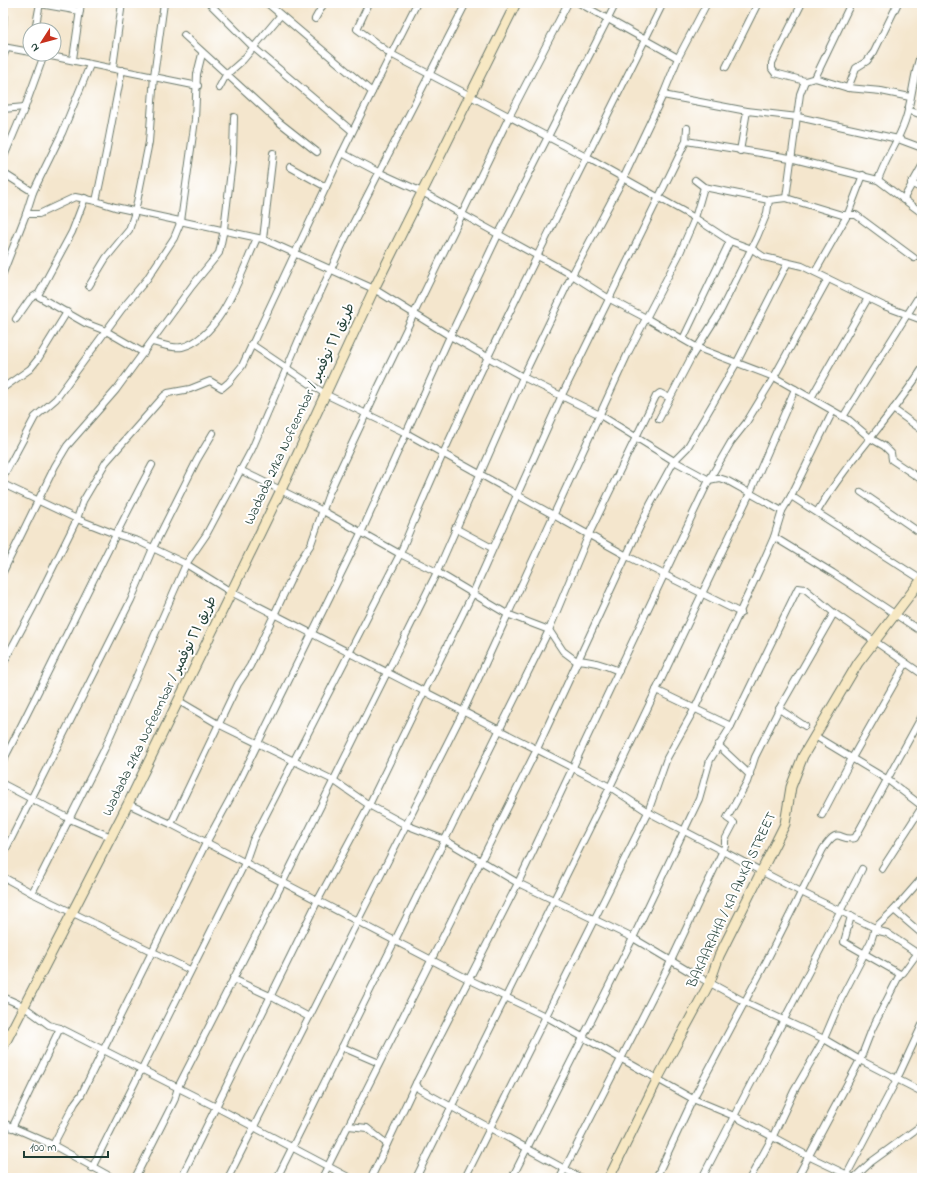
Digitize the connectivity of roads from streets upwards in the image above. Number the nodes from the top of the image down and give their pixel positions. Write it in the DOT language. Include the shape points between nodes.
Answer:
graph roads {
  1 [pos="4,3"];
  2 [pos="81,3"];
  3 [pos="122,3"];
  4 [pos="164,3"];
  5 [pos="209,3"];
  6 [pos="267,3"];
  7 [pos="278,3"];
  8 [pos="324,3"];
  9 [pos="369,3"];
  10 [pos="417,3"];
  11 [pos="466,3"];
  12 [pos="516,3"];
  13 [pos="568,3"];
  14 [pos="579,3"];
  15 [pos="616,3"];
  16 [pos="663,3"];
  17 [pos="707,3"];
  18 [pos="758,3"];
  19 [pos="802,3"];
  20 [pos="851,3"];
  21 [pos="898,3"];
  22 [pos="40,4"];
  23 [pos="274,10"];
  24 [pos="80,11"];
  25 [pos="280,16"];
  26 [pos="315,19"];
  27 [pos="608,20"];
  28 [pos="37,22"];
  29 [pos="3,30"];
  30 [pos="184,35"];
  31 [pos="646,39"];
  32 [pos="5,47"];
  33 [pos="253,47"];
  34 [pos="22,50"];
  35 [pos="922,50"];
  36 [pos="202,54"];
  37 [pos="391,54"];
  38 [pos="3,57"];
  39 [pos="62,57"];
  40 [pos="678,58"];
  41 [pos="74,59"];
  42 [pos="39,62"];
  43 [pos="90,65"];
  44 [pos="112,67"];
  45 [pos="726,67"];
  46 [pos="122,70"];
  47 [pos="429,74"];
  48 [pos="226,75"];
  49 [pos="154,76"];
  50 [pos="815,78"];
  51 [pos="915,78"];
  52 [pos="805,81"];
  53 [pos="922,81"];
  54 [pos="198,86"];
  55 [pos="219,88"];
  56 [pos="848,88"];
  57 [pos="372,92"];
  58 [pos="470,94"];
  59 [pos="663,95"];
  60 [pos="910,97"];
  61 [pos="25,108"];
  62 [pos="3,109"];
  63 [pos="908,110"];
  64 [pos="747,111"];
  65 [pos="922,115"];
  66 [pos="234,117"];
  67 [pos="509,117"];
  68 [pos="798,117"];
  69 [pos="687,128"];
  70 [pos="352,130"];
  71 [pos="548,137"];
  72 [pos="898,139"];
  73 [pos="686,141"];
  74 [pos="922,148"];
  75 [pos="740,151"];
  76 [pos="317,152"];
  77 [pos="273,153"];
  78 [pos="342,153"];
  79 [pos="586,157"];
  80 [pos="790,158"];
  81 [pos="3,159"];
  82 [pos="922,166"];
  83 [pos="290,167"];
  84 [pos="378,172"];
  85 [pos="3,173"];
  86 [pos="863,175"];
  87 [pos="623,179"];
  88 [pos="695,180"];
  89 [pos="878,180"];
  90 [pos="911,183"];
  91 [pos="326,187"];
  92 [pos="704,187"];
  93 [pos="922,189"];
  94 [pos="33,192"];
  95 [pos="422,192"];
  96 [pos="658,197"];
  97 [pos="84,198"];
  98 [pos="786,198"];
  99 [pos="769,200"];
  100 [pos="903,200"];
  101 [pos="96,201"];
  102 [pos="135,212"];
  103 [pos="922,213"];
  104 [pos="26,214"];
  105 [pos="848,214"];
  106 [pos="462,215"];
  107 [pos="695,218"];
  108 [pos="181,221"];
  109 [pos="224,230"];
  110 [pos="498,235"];
  111 [pos="260,238"];
  112 [pos="730,241"];
  113 [pos="752,249"];
  114 [pos="295,252"];
  115 [pos="537,257"];
  116 [pos="914,258"];
  117 [pos="787,264"];
  118 [pos="332,269"];
  119 [pos="814,272"];
  120 [pos="3,273"];
  121 [pos="572,275"];
  122 [pos="828,279"];
  123 [pos="89,286"];
  124 [pos="374,289"];
  125 [pos="922,291"];
  126 [pos="38,295"];
  127 [pos="608,298"];
  128 [pos="868,298"];
  129 [pos="67,312"];
  130 [pos="414,313"];
  131 [pos="906,315"];
  132 [pos="646,318"];
  133 [pos="16,319"];
  134 [pos="922,320"];
  135 [pos="106,331"];
  136 [pos="450,336"];
  137 [pos="683,339"];
  138 [pos="152,342"];
  139 [pos="252,344"];
  140 [pos="698,348"];
  141 [pos="144,353"];
  142 [pos="489,358"];
  143 [pos="737,362"];
  144 [pos="287,368"];
  145 [pos="922,369"];
  146 [pos="523,377"];
  147 [pos="774,377"];
  148 [pos="920,377"];
  149 [pos="3,388"];
  150 [pos="795,389"];
  151 [pos="325,394"];
  152 [pos="562,395"];
  153 [pos="670,398"];
  154 [pos="811,398"];
  155 [pos="892,409"];
  156 [pos="833,411"];
  157 [pos="366,414"];
  158 [pos="600,415"];
  159 [pos="843,417"];
  160 [pos="660,419"];
  161 [pos="922,430"];
  162 [pos="406,432"];
  163 [pos="213,433"];
  164 [pos="636,436"];
  165 [pos="870,438"];
  166 [pos="444,454"];
  167 [pos="674,461"];
  168 [pos="152,465"];
  169 [pos="240,470"];
  170 [pos="481,474"];
  171 [pos="3,477"];
  172 [pos="709,480"];
  173 [pos="922,480"];
  174 [pos="3,484"];
  175 [pos="281,490"];
  176 [pos="861,492"];
  177 [pos="750,493"];
  178 [pos="517,494"];
  179 [pos="791,496"];
  180 [pos="37,501"];
  181 [pos="323,511"];
  182 [pos="782,511"];
  183 [pos="817,512"];
  184 [pos="553,516"];
  185 [pos="77,519"];
  186 [pos="456,528"];
  187 [pos="361,533"];
  188 [pos="115,534"];
  189 [pos="589,534"];
  190 [pos="922,534"];
  191 [pos="774,537"];
  192 [pos="153,548"];
  193 [pos="492,548"];
  194 [pos="400,554"];
  195 [pos="627,556"];
  196 [pos="186,564"];
  197 [pos="3,572"];
  198 [pos="436,572"];
  199 [pos="664,575"];
  200 [pos="922,580"];
  201 [pos="231,592"];
  202 [pos="473,593"];
  203 [pos="701,594"];
  204 [pos="741,613"];
  205 [pos="834,613"];
  206 [pos="273,614"];
  207 [pos="507,614"];
  208 [pos="894,614"];
  209 [pos="549,630"];
  210 [pos="311,632"];
  211 [pos="922,632"];
  212 [pos="874,642"];
  213 [pos="348,653"];
  214 [pos="577,660"];
  215 [pos="906,663"];
  216 [pos="3,664"];
  217 [pos="619,672"];
  218 [pos="386,673"];
  219 [pos="922,674"];
  220 [pos="656,690"];
  221 [pos="424,692"];
  222 [pos="179,701"];
  223 [pos="695,708"];
  224 [pos="779,710"];
  225 [pos="463,712"];
  226 [pos="922,716"];
  227 [pos="218,724"];
  228 [pos="731,726"];
  229 [pos="805,726"];
  230 [pos="499,730"];
  231 [pos="815,736"];
  232 [pos="256,743"];
  233 [pos="718,745"];
  234 [pos="537,749"];
  235 [pos="852,758"];
  236 [pos="3,761"];
  237 [pos="295,761"];
  238 [pos="573,769"];
  239 [pos="750,774"];
  240 [pos="333,780"];
  241 [pos="888,780"];
  242 [pos="3,784"];
  243 [pos="610,787"];
  244 [pos="32,799"];
  245 [pos="128,804"];
  246 [pos="369,805"];
  247 [pos="922,806"];
  248 [pos="648,812"];
  249 [pos="822,815"];
  250 [pos="70,819"];
  251 [pos="171,824"];
  252 [pos="406,825"];
  253 [pos="684,831"];
  254 [pos="111,838"];
  255 [pos="446,840"];
  256 [pos="206,843"];
  257 [pos="722,851"];
  258 [pos="3,855"];
  259 [pos="480,861"];
  260 [pos="245,863"];
  261 [pos="862,869"];
  262 [pos="882,869"];
  263 [pos="762,872"];
  264 [pos="3,877"];
  265 [pos="922,878"];
  266 [pos="283,882"];
  267 [pos="518,883"];
  268 [pos="801,892"];
  269 [pos="32,893"];
  270 [pos="318,900"];
  271 [pos="556,900"];
  272 [pos="840,910"];
  273 [pos="894,910"];
  274 [pos="72,913"];
  275 [pos="851,916"];
  276 [pos="593,919"];
  277 [pos="358,921"];
  278 [pos="875,929"];
  279 [pos="922,934"];
  280 [pos="633,938"];
  281 [pos="395,940"];
  282 [pos="922,947"];
  283 [pos="152,951"];
  284 [pos="864,953"];
  285 [pos="916,953"];
  286 [pos="431,960"];
  287 [pos="671,961"];
  288 [pos="190,970"];
  289 [pos="900,974"];
  290 [pos="233,979"];
  291 [pos="468,980"];
  292 [pos="710,982"];
  293 [pos="3,997"];
  294 [pos="272,997"];
  295 [pos="506,997"];
  296 [pos="745,1002"];
  297 [pos="23,1006"];
  298 [pos="545,1016"];
  299 [pos="309,1017"];
  300 [pos="784,1021"];
  301 [pos="922,1025"];
  302 [pos="60,1028"];
  303 [pos="582,1038"];
  304 [pos="824,1039"];
  305 [pos="3,1047"];
  306 [pos="342,1047"];
  307 [pos="103,1051"];
  308 [pos="621,1058"];
  309 [pos="860,1060"];
  310 [pos="379,1063"];
  311 [pos="142,1070"];
  312 [pos="658,1078"];
  313 [pos="897,1079"];
  314 [pos="416,1083"];
  315 [pos="178,1087"];
  316 [pos="922,1092"];
  317 [pos="693,1100"];
  318 [pos="453,1106"];
  319 [pos="216,1107"];
  320 [pos="734,1116"];
  321 [pos="3,1123"];
  322 [pos="922,1125"];
  323 [pos="254,1126"];
  324 [pos="349,1126"];
  325 [pos="489,1127"];
  326 [pos="12,1128"];
  327 [pos="773,1136"];
  328 [pos="387,1144"];
  329 [pos="54,1146"];
  330 [pos="291,1148"];
  331 [pos="526,1149"];
  332 [pos="808,1156"];
  333 [pos="327,1167"];
  334 [pos="92,1168"];
  335 [pos="564,1170"];
  336 [pos="845,1176"];
  337 [pos="922,1176"];
  338 [pos="113,1178"];
  339 [pos="135,1178"];
  340 [pos="181,1178"];
  341 [pos="228,1178"];
  342 [pos="277,1178"];
  343 [pos="322,1178"];
  344 [pos="350,1178"];
  345 [pos="371,1178"];
  346 [pos="416,1178"];
  347 [pos="465,1178"];
  348 [pos="512,1178"];
  349 [pos="560,1178"];
  350 [pos="581,1178"];
  351 [pos="608,1178"];
  352 [pos="656,1178"];
  353 [pos="702,1178"];
  354 [pos="750,1178"];
  355 [pos="797,1178"];
  356 [pos="854,1178"];
  357 [pos="918,1178"];
  1 -- 29 [label="street"];
  2 -- 24 [label="street"];
  3 -- 44 [label="street"];
  4 -- 49 [label="street"];
  5 -- 33 [label="street"];
  6 -- 23 [label="street"];
  7 -- 23 [label="street"];
  8 -- 26 [label="street"];
  9 -- 37 [label="street" via="357,29"];
  10 -- 37 [label="street"];
  11 -- 47 [label="street"];
  12 -- 58 [label="street, Wadada 21ka Nofeembar / طريق ٢١ نوفمبر"];
  13 -- 67 [label="street"];
  14 -- 27 [label="street"];
  15 -- 27 [label="street"];
  16 -- 31 [label="street"];
  17 -- 40 [label="street"];
  18 -- 45 [label="street"];
  19 -- 52 [label="street" via="772,63 772,69 775,73"];
  20 -- 50 [label="street"];
  21 -- 56 [label="street" via="874,52 867,61 856,68"];
  22 -- 24 [label="street"];
  22 -- 28 [label="street"];
  23 -- 25 [label="street"];
  24 -- 41 [label="street"];
  25 -- 33 [label="street"];
  25 -- 57 [label="street"];
  27 -- 31 [label="street"];
  27 -- 71 [label="street"];
  30 -- 36 [label="street"];
  31 -- 40 [label="street"];
  31 -- 79 [label="street"];
  32 -- 34 [label="street"];
  32 -- 38 [label="street"];
  33 -- 48 [label="street"];
  33 -- 70 [label="street"];
  35 -- 51 [label="street"];
  36 -- 48 [label="street"];
  36 -- 54 [label="street" via="197,74"];
  37 -- 47 [label="street"];
  37 -- 57 [label="street"];
  39 -- 41 [label="street"];
  40 -- 59 [label="street"];
  41 -- 43 [label="street"];
  42 -- 61 [label="street"];
  43 -- 44 [label="street"];
  43 -- 94 [label="street" via="62,133"];
  44 -- 46 [label="street"];
  46 -- 49 [label="street"];
  46 -- 101 [label="street"];
  47 -- 58 [label="street"];
  47 -- 84 [label="street"];
  48 -- 55 [label="street"];
  48 -- 76 [label="street"];
  49 -- 54 [label="street"];
  49 -- 102 [label="street" via="149,142"];
  50 -- 52 [label="street"];
  50 -- 56 [label="street"];
  51 -- 53 [label="street"];
  51 -- 60 [label="street"];
  52 -- 68 [label="street" via="800,94"];
  54 -- 108 [label="street"];
  56 -- 60 [label="street"];
  57 -- 70 [label="street"];
  58 -- 67 [label="street"];
  58 -- 95 [label="street, Wadada 21ka Nofeembar / طريق ٢١ نوفمبر"];
  59 -- 64 [label="street"];
  59 -- 87 [label="street"];
  60 -- 63 [label="street"];
  61 -- 62 [label="street"];
  61 -- 81 [label="street"];
  63 -- 65 [label="street"];
  63 -- 72 [label="street"];
  64 -- 68 [label="street"];
  64 -- 75 [label="street"];
  66 -- 109 [label="street" via="233,154"];
  67 -- 71 [label="street"];
  67 -- 106 [label="street"];
  68 -- 72 [label="street"];
  68 -- 80 [label="street"];
  69 -- 73 [label="street"];
  70 -- 78 [label="street"];
  71 -- 79 [label="street"];
  71 -- 110 [label="street"];
  72 -- 74 [label="street"];
  72 -- 89 [label="street" via="884,162"];
  73 -- 75 [label="street"];
  73 -- 96 [label="street"];
  75 -- 80 [label="street"];
  77 -- 111 [label="street"];
  78 -- 84 [label="street"];
  78 -- 91 [label="street"];
  79 -- 87 [label="street"];
  79 -- 115 [label="street"];
  80 -- 86 [label="street"];
  80 -- 98 [label="street"];
  82 -- 90 [label="street"];
  83 -- 91 [label="street"];
  84 -- 95 [label="street"];
  84 -- 118 [label="street"];
  85 -- 94 [label="street"];
  86 -- 89 [label="street"];
  86 -- 105 [label="street"];
  87 -- 96 [label="street"];
  87 -- 121 [label="street"];
  88 -- 92 [label="street"];
  89 -- 100 [label="street"];
  90 -- 93 [label="street"];
  90 -- 100 [label="street"];
  91 -- 114 [label="street"];
  92 -- 99 [label="street"];
  92 -- 107 [label="street"];
  94 -- 104 [label="street"];
  95 -- 106 [label="street"];
  95 -- 124 [label="street, Wadada 21ka Nofeembar / طريق ٢١ نوفمبر"];
  96 -- 107 [label="street"];
  96 -- 127 [label="street"];
  97 -- 101 [label="street"];
  97 -- 104 [label="street" via="75,197 39,214"];
  97 -- 126 [label="street" via="72,232"];
  98 -- 99 [label="street"];
  98 -- 105 [label="street" via="842,215"];
  99 -- 113 [label="street" via="767,213"];
  100 -- 103 [label="street"];
  101 -- 102 [label="street"];
  102 -- 108 [label="street"];
  102 -- 123 [label="street" via="129,230 106,258"];
  104 -- 120 [label="street"];
  105 -- 116 [label="street" via="856,215"];
  105 -- 119 [label="street"];
  106 -- 110 [label="street"];
  106 -- 130 [label="street"];
  107 -- 112 [label="street"];
  107 -- 132 [label="street"];
  108 -- 109 [label="street"];
  108 -- 135 [label="street" via="159,262"];
  109 -- 111 [label="street"];
  109 -- 138 [label="street" via="219,253"];
  110 -- 115 [label="street"];
  110 -- 136 [label="street"];
  111 -- 114 [label="street"];
  111 -- 138 [label="street" via="210,331 199,340 182,347"];
  112 -- 113 [label="street"];
  112 -- 137 [label="street"];
  113 -- 117 [label="street" via="764,257"];
  113 -- 140 [label="street"];
  114 -- 118 [label="street"];
  114 -- 139 [label="street"];
  115 -- 121 [label="street"];
  115 -- 142 [label="street"];
  117 -- 119 [label="street" via="802,266"];
  117 -- 143 [label="street"];
  118 -- 124 [label="street"];
  118 -- 144 [label="street"];
  119 -- 122 [label="street"];
  121 -- 127 [label="street"];
  121 -- 146 [label="street"];
  122 -- 128 [label="street"];
  122 -- 147 [label="street"];
  124 -- 130 [label="street"];
  124 -- 151 [label="street, Wadada 21ka Nofeembar / طريق ٢١ نوفمبر"];
  125 -- 131 [label="street"];
  126 -- 129 [label="street"];
  126 -- 133 [label="street" via="33,296"];
  127 -- 132 [label="street"];
  127 -- 152 [label="street"];
  128 -- 131 [label="street"];
  128 -- 154 [label="street"];
  129 -- 135 [label="street" via="94,328"];
  129 -- 149 [label="street" via="38,359"];
  130 -- 136 [label="street"];
  130 -- 157 [label="street"];
  131 -- 134 [label="street"];
  131 -- 159 [label="street"];
  132 -- 137 [label="street"];
  132 -- 158 [label="street"];
  135 -- 141 [label="street"];
  135 -- 171 [label="street" via="56,399 35,417"];
  136 -- 142 [label="street"];
  136 -- 162 [label="street"];
  137 -- 140 [label="street"];
  138 -- 141 [label="street"];
  139 -- 144 [label="street"];
  139 -- 185 [label="street" via="236,374 222,388 210,381 190,389 168,393 161,399 106,462 83,501"];
  140 -- 143 [label="street"];
  140 -- 153 [label="street"];
  141 -- 180 [label="street" via="116,390 67,446"];
  142 -- 146 [label="street"];
  142 -- 166 [label="street"];
  143 -- 147 [label="street"];
  143 -- 167 [label="street" via="687,448"];
  144 -- 151 [label="street"];
  144 -- 169 [label="street" via="276,397"];
  145 -- 148 [label="street"];
  146 -- 152 [label="street"];
  146 -- 170 [label="street"];
  147 -- 150 [label="street"];
  147 -- 172 [label="street" via="746,423 728,446"];
  148 -- 155 [label="street"];
  150 -- 154 [label="street"];
  150 -- 177 [label="street"];
  151 -- 157 [label="street" via="334,396"];
  151 -- 175 [label="street, Wadada 21ka Nofeembar / طريق ٢١ نوفمبر"];
  152 -- 158 [label="street"];
  152 -- 178 [label="street"];
  153 -- 160 [label="street"];
  153 -- 164 [label="street" via="660,393 656,396"];
  154 -- 156 [label="street"];
  155 -- 161 [label="street"];
  155 -- 165 [label="street"];
  156 -- 159 [label="street"];
  156 -- 179 [label="street"];
  157 -- 162 [label="street"];
  157 -- 181 [label="street"];
  158 -- 164 [label="street"];
  158 -- 184 [label="street"];
  159 -- 165 [label="street"];
  162 -- 166 [label="street"];
  162 -- 187 [label="street"];
  163 -- 192 [label="street"];
  164 -- 167 [label="street"];
  164 -- 189 [label="street"];
  165 -- 173 [label="street" via="884,446 891,453 892,460"];
  165 -- 183 [label="street" via="831,489"];
  166 -- 170 [label="street"];
  166 -- 194 [label="street"];
  167 -- 172 [label="street"];
  167 -- 195 [label="street" via="650,505"];
  168 -- 188 [label="street"];
  169 -- 175 [label="street"];
  169 -- 196 [label="street" via="206,536"];
  170 -- 178 [label="street"];
  170 -- 186 [label="street"];
  172 -- 177 [label="street" via="719,478"];
  172 -- 199 [label="street"];
  174 -- 180 [label="street"];
  175 -- 181 [label="street"];
  175 -- 201 [label="street, Wadada 21ka Nofeembar / طريق ٢١ نوفمبر"];
  176 -- 190 [label="street"];
  177 -- 182 [label="street"];
  177 -- 203 [label="street"];
  178 -- 184 [label="street"];
  178 -- 193 [label="street"];
  179 -- 182 [label="street"];
  179 -- 183 [label="street"];
  180 -- 185 [label="street"];
  180 -- 197 [label="street"];
  181 -- 187 [label="street"];
  181 -- 206 [label="street" via="311,544"];
  182 -- 191 [label="street"];
  183 -- 200 [label="street"];
  184 -- 189 [label="street"];
  184 -- 207 [label="street"];
  185 -- 188 [label="street"];
  185 -- 216 [label="street"];
  186 -- 193 [label="street"];
  186 -- 198 [label="street"];
  187 -- 194 [label="street"];
  187 -- 210 [label="street"];
  188 -- 192 [label="street"];
  188 -- 236 [label="street"];
  189 -- 195 [label="street"];
  189 -- 209 [label="street"];
  191 -- 204 [label="street"];
  191 -- 208 [label="street"];
  192 -- 196 [label="street"];
  192 -- 244 [label="street" via="131,600"];
  193 -- 202 [label="street"];
  194 -- 198 [label="street"];
  194 -- 213 [label="street"];
  195 -- 199 [label="street"];
  195 -- 214 [label="street"];
  196 -- 201 [label="street"];
  196 -- 250 [label="street" via="104,750"];
  198 -- 202 [label="street"];
  198 -- 218 [label="street"];
  199 -- 203 [label="street"];
  199 -- 217 [label="street"];
  200 -- 208 [label="street, BAKAARAHA / KA ANKA STREET"];
  201 -- 206 [label="street"];
  201 -- 222 [label="street, Wadada 21ka Nofeembar / طريق ٢١ نوفمبر"];
  202 -- 207 [label="street"];
  202 -- 221 [label="street"];
  203 -- 204 [label="street"];
  203 -- 220 [label="street"];
  204 -- 223 [label="street"];
  205 -- 212 [label="street"];
  205 -- 224 [label="street"];
  205 -- 228 [label="street" via="805,590 798,588"];
  206 -- 210 [label="street"];
  206 -- 227 [label="street" via="250,666"];
  207 -- 209 [label="street"];
  207 -- 225 [label="street"];
  208 -- 211 [label="street"];
  208 -- 212 [label="street, BAKAARAHA / KA ANKA STREET"];
  209 -- 214 [label="street" via="563,651"];
  209 -- 230 [label="street"];
  210 -- 213 [label="street"];
  210 -- 232 [label="street"];
  212 -- 215 [label="street"];
  212 -- 231 [label="street, BAKAARAHA / KA ANKA STREET" via="846,682"];
  213 -- 218 [label="street"];
  213 -- 237 [label="street"];
  214 -- 217 [label="street" via="602,664"];
  214 -- 234 [label="street"];
  215 -- 219 [label="street"];
  215 -- 235 [label="street"];
  217 -- 238 [label="street"];
  218 -- 221 [label="street"];
  218 -- 240 [label="street"];
  220 -- 223 [label="street"];
  220 -- 243 [label="street"];
  221 -- 225 [label="street"];
  221 -- 246 [label="street"];
  222 -- 227 [label="street"];
  222 -- 245 [label="street, Wadada 21ka Nofeembar / طريق ٢١ نوفمبر"];
  223 -- 228 [label="street"];
  223 -- 248 [label="street" via="667,758"];
  224 -- 229 [label="street"];
  224 -- 239 [label="street" via="755,757"];
  225 -- 230 [label="street"];
  225 -- 252 [label="street"];
  226 -- 241 [label="street"];
  227 -- 232 [label="street"];
  227 -- 251 [label="street"];
  228 -- 233 [label="street"];
  230 -- 234 [label="street"];
  230 -- 255 [label="street"];
  231 -- 235 [label="street"];
  231 -- 263 [label="street, BAKAARAHA / KA ANKA STREET" via="794,776 785,824"];
  232 -- 237 [label="street"];
  232 -- 256 [label="street" via="237,786"];
  233 -- 239 [label="street"];
  233 -- 253 [label="street" via="706,772 699,799"];
  234 -- 238 [label="street"];
  234 -- 259 [label="street"];
  235 -- 241 [label="street"];
  235 -- 249 [label="street"];
  237 -- 240 [label="street"];
  237 -- 260 [label="street" via="253,840"];
  238 -- 243 [label="street"];
  238 -- 267 [label="street"];
  239 -- 257 [label="street" via="726,818 734,823"];
  240 -- 246 [label="street"];
  240 -- 266 [label="street"];
  241 -- 247 [label="street"];
  241 -- 268 [label="street" via="856,838 838,834 830,839"];
  242 -- 244 [label="street"];
  243 -- 248 [label="street"];
  243 -- 271 [label="street"];
  244 -- 250 [label="street"];
  244 -- 258 [label="street"];
  245 -- 251 [label="street"];
  245 -- 254 [label="street, Wadada 21ka Nofeembar / طريق ٢١ نوفمبر"];
  246 -- 252 [label="street"];
  246 -- 270 [label="street"];
  247 -- 262 [label="street"];
  248 -- 253 [label="street"];
  248 -- 276 [label="street"];
  250 -- 254 [label="street"];
  250 -- 269 [label="street"];
  251 -- 256 [label="street"];
  252 -- 255 [label="street"];
  252 -- 277 [label="street"];
  253 -- 257 [label="street"];
  253 -- 280 [label="street"];
  254 -- 274 [label="street, Wadada 21ka Nofeembar / طريق ٢١ نوفمبر"];
  255 -- 259 [label="street"];
  255 -- 281 [label="street"];
  256 -- 260 [label="street"];
  256 -- 283 [label="street"];
  257 -- 263 [label="street"];
  257 -- 287 [label="street"];
  259 -- 267 [label="street"];
  259 -- 286 [label="street"];
  260 -- 266 [label="street"];
  260 -- 288 [label="street"];
  261 -- 272 [label="street"];
  263 -- 268 [label="street"];
  263 -- 292 [label="street, BAKAARAHA / KA ANKA STREET" via="719,956"];
  264 -- 269 [label="street"];
  265 -- 273 [label="street"];
  266 -- 270 [label="street"];
  266 -- 290 [label="street"];
  267 -- 271 [label="street"];
  267 -- 291 [label="street"];
  268 -- 272 [label="street"];
  268 -- 296 [label="street"];
  269 -- 274 [label="street"];
  270 -- 277 [label="street"];
  270 -- 294 [label="street"];
  271 -- 276 [label="street"];
  271 -- 295 [label="street"];
  272 -- 275 [label="street"];
  272 -- 300 [label="street"];
  273 -- 278 [label="street"];
  273 -- 279 [label="street"];
  274 -- 283 [label="street"];
  274 -- 297 [label="street, Wadada 21ka Nofeembar / طريق ٢١ نوفمبر"];
  275 -- 278 [label="street"];
  275 -- 284 [label="street" via="844,942"];
  276 -- 280 [label="street"];
  276 -- 298 [label="street"];
  277 -- 281 [label="street"];
  277 -- 299 [label="street"];
  278 -- 284 [label="street"];
  278 -- 285 [label="street" via="887,933"];
  280 -- 287 [label="street"];
  280 -- 303 [label="street"];
  281 -- 286 [label="street"];
  281 -- 306 [label="street"];
  282 -- 285 [label="street"];
  283 -- 288 [label="street"];
  283 -- 307 [label="street"];
  284 -- 289 [label="street"];
  284 -- 304 [label="street" via="840,999"];
  285 -- 289 [label="street"];
  286 -- 291 [label="street"];
  286 -- 310 [label="street"];
  287 -- 292 [label="street"];
  287 -- 308 [label="street"];
  288 -- 311 [label="street"];
  289 -- 309 [label="street" via="872,1029"];
  290 -- 294 [label="street"];
  290 -- 315 [label="street"];
  291 -- 295 [label="street"];
  291 -- 314 [label="street"];
  292 -- 296 [label="street"];
  292 -- 312 [label="street, BAKAARAHA / KA ANKA STREET"];
  293 -- 297 [label="street"];
  294 -- 299 [label="street"];
  294 -- 319 [label="street"];
  295 -- 298 [label="street"];
  295 -- 318 [label="street"];
  296 -- 300 [label="street"];
  296 -- 317 [label="street"];
  297 -- 302 [label="street" via="48,1025"];
  297 -- 305 [label="street, Wadada 21ka Nofeembar / طريق ٢١ نوفمبر"];
  298 -- 303 [label="street"];
  298 -- 325 [label="street"];
  299 -- 323 [label="street"];
  300 -- 304 [label="street"];
  300 -- 320 [label="street"];
  301 -- 313 [label="street"];
  302 -- 307 [label="street"];
  302 -- 326 [label="street"];
  303 -- 308 [label="street"];
  303 -- 331 [label="street"];
  304 -- 309 [label="street"];
  304 -- 327 [label="street" via="794,1091"];
  306 -- 310 [label="street"];
  306 -- 330 [label="street"];
  307 -- 311 [label="street"];
  307 -- 329 [label="street"];
  308 -- 312 [label="street"];
  308 -- 335 [label="street"];
  309 -- 313 [label="street"];
  309 -- 332 [label="street"];
  310 -- 324 [label="street"];
  311 -- 315 [label="street"];
  311 -- 334 [label="street"];
  312 -- 317 [label="street"];
  312 -- 351 [label="street, BAKAARAHA / KA ANKA STREET"];
  313 -- 316 [label="street"];
  313 -- 336 [label="street"];
  314 -- 318 [label="street" via="419,1089"];
  314 -- 328 [label="street"];
  315 -- 319 [label="street"];
  315 -- 339 [label="street" via="174,1101"];
  317 -- 320 [label="street"];
  317 -- 352 [label="street"];
  318 -- 325 [label="street"];
  318 -- 346 [label="street"];
  319 -- 323 [label="street"];
  319 -- 340 [label="street"];
  320 -- 327 [label="street"];
  320 -- 353 [label="street"];
  321 -- 326 [label="street"];
  322 -- 356 [label="street" via="871,1162"];
  323 -- 330 [label="street"];
  323 -- 341 [label="street"];
  324 -- 328 [label="street" via="367,1128"];
  324 -- 333 [label="street"];
  325 -- 331 [label="street"];
  325 -- 347 [label="street"];
  326 -- 329 [label="street"];
  327 -- 332 [label="street"];
  327 -- 354 [label="street"];
  328 -- 345 [label="street"];
  329 -- 334 [label="street"];
  330 -- 333 [label="street"];
  330 -- 342 [label="street"];
  331 -- 335 [label="street"];
  331 -- 348 [label="street"];
  332 -- 336 [label="street"];
  332 -- 355 [label="street"];
  333 -- 343 [label="street"];
  333 -- 344 [label="street"];
  334 -- 338 [label="street"];
  335 -- 349 [label="street"];
  335 -- 350 [label="street"];
  336 -- 356 [label="street"];
  337 -- 357 [label="street"];
}
